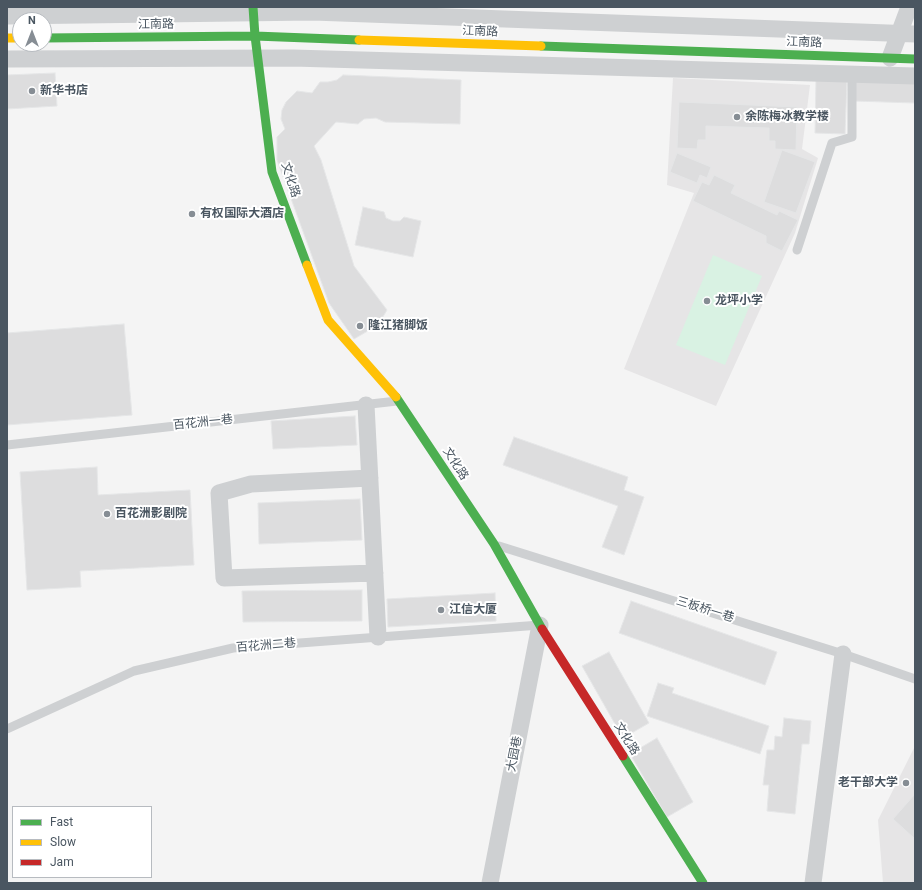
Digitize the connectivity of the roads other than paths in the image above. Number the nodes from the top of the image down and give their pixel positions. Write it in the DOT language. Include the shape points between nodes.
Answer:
graph roads {
  1 [pos="909,7"];
  2 [pos="253,10"];
  3 [pos="7,16"];
  4 [pos="907,34"];
  5 [pos="255,36"];
  6 [pos="52,38"];
  7 [pos="890,58"];
  8 [pos="258,59"];
  9 [pos="915,59"];
  10 [pos="7,60"];
  11 [pos="852,70"];
  12 [pos="915,76"];
  13 [pos="797,250"];
  14 [pos="400,401"];
  15 [pos="366,405"];
  16 [pos="7,445"];
  17 [pos="370,478"];
  18 [pos="494,544"];
  19 [pos="375,573"];
  20 [pos="540,625"];
  21 [pos="378,637"];
  22 [pos="843,654"];
  23 [pos="915,679"];
  24 [pos="7,729"];
  25 [pos="490,883"];
  26 [pos="703,883"];
  27 [pos="813,883"];
  1 -- 4 [label="street"];
  2 -- 3 [label="street"];
  2 -- 4 [label="street"];
  2 -- 5 [label="street, 文化路"];
  4 -- 7 [label="street"];
  5 -- 6 [label="street, 江南路"];
  5 -- 7 [label="street, 江南路"];
  5 -- 8 [label="street, 文化路"];
  7 -- 9 [label="street, 江南路"];
  8 -- 10 [label="street"];
  8 -- 12 [label="street"];
  8 -- 14 [label="street, 文化路" via="272,172 328,320"];
  11 -- 13 [label="lane" via="852,137 832,143"];
  14 -- 15 [label="lane, 百花洲一巷"];
  14 -- 18 [label="street, 文化路"];
  15 -- 16 [label="lane, 百花洲一巷"];
  15 -- 17 [label="street"];
  17 -- 19 [label="street"];
  17 -- 19 [label="street" via="251,484 219,493 224,578"];
  18 -- 20 [label="street, 文化路"];
  18 -- 22 [label="lane, 三板桥一巷"];
  19 -- 21 [label="street"];
  20 -- 21 [label="lane, 百花洲二巷"];
  20 -- 25 [label="street, 大园巷"];
  20 -- 26 [label="street, 文化路"];
  21 -- 24 [label="lane, 百花洲二巷" via="233,648 134,671"];
  22 -- 23 [label="lane, 三板桥一巷"];
  22 -- 27 [label="street"];
}
